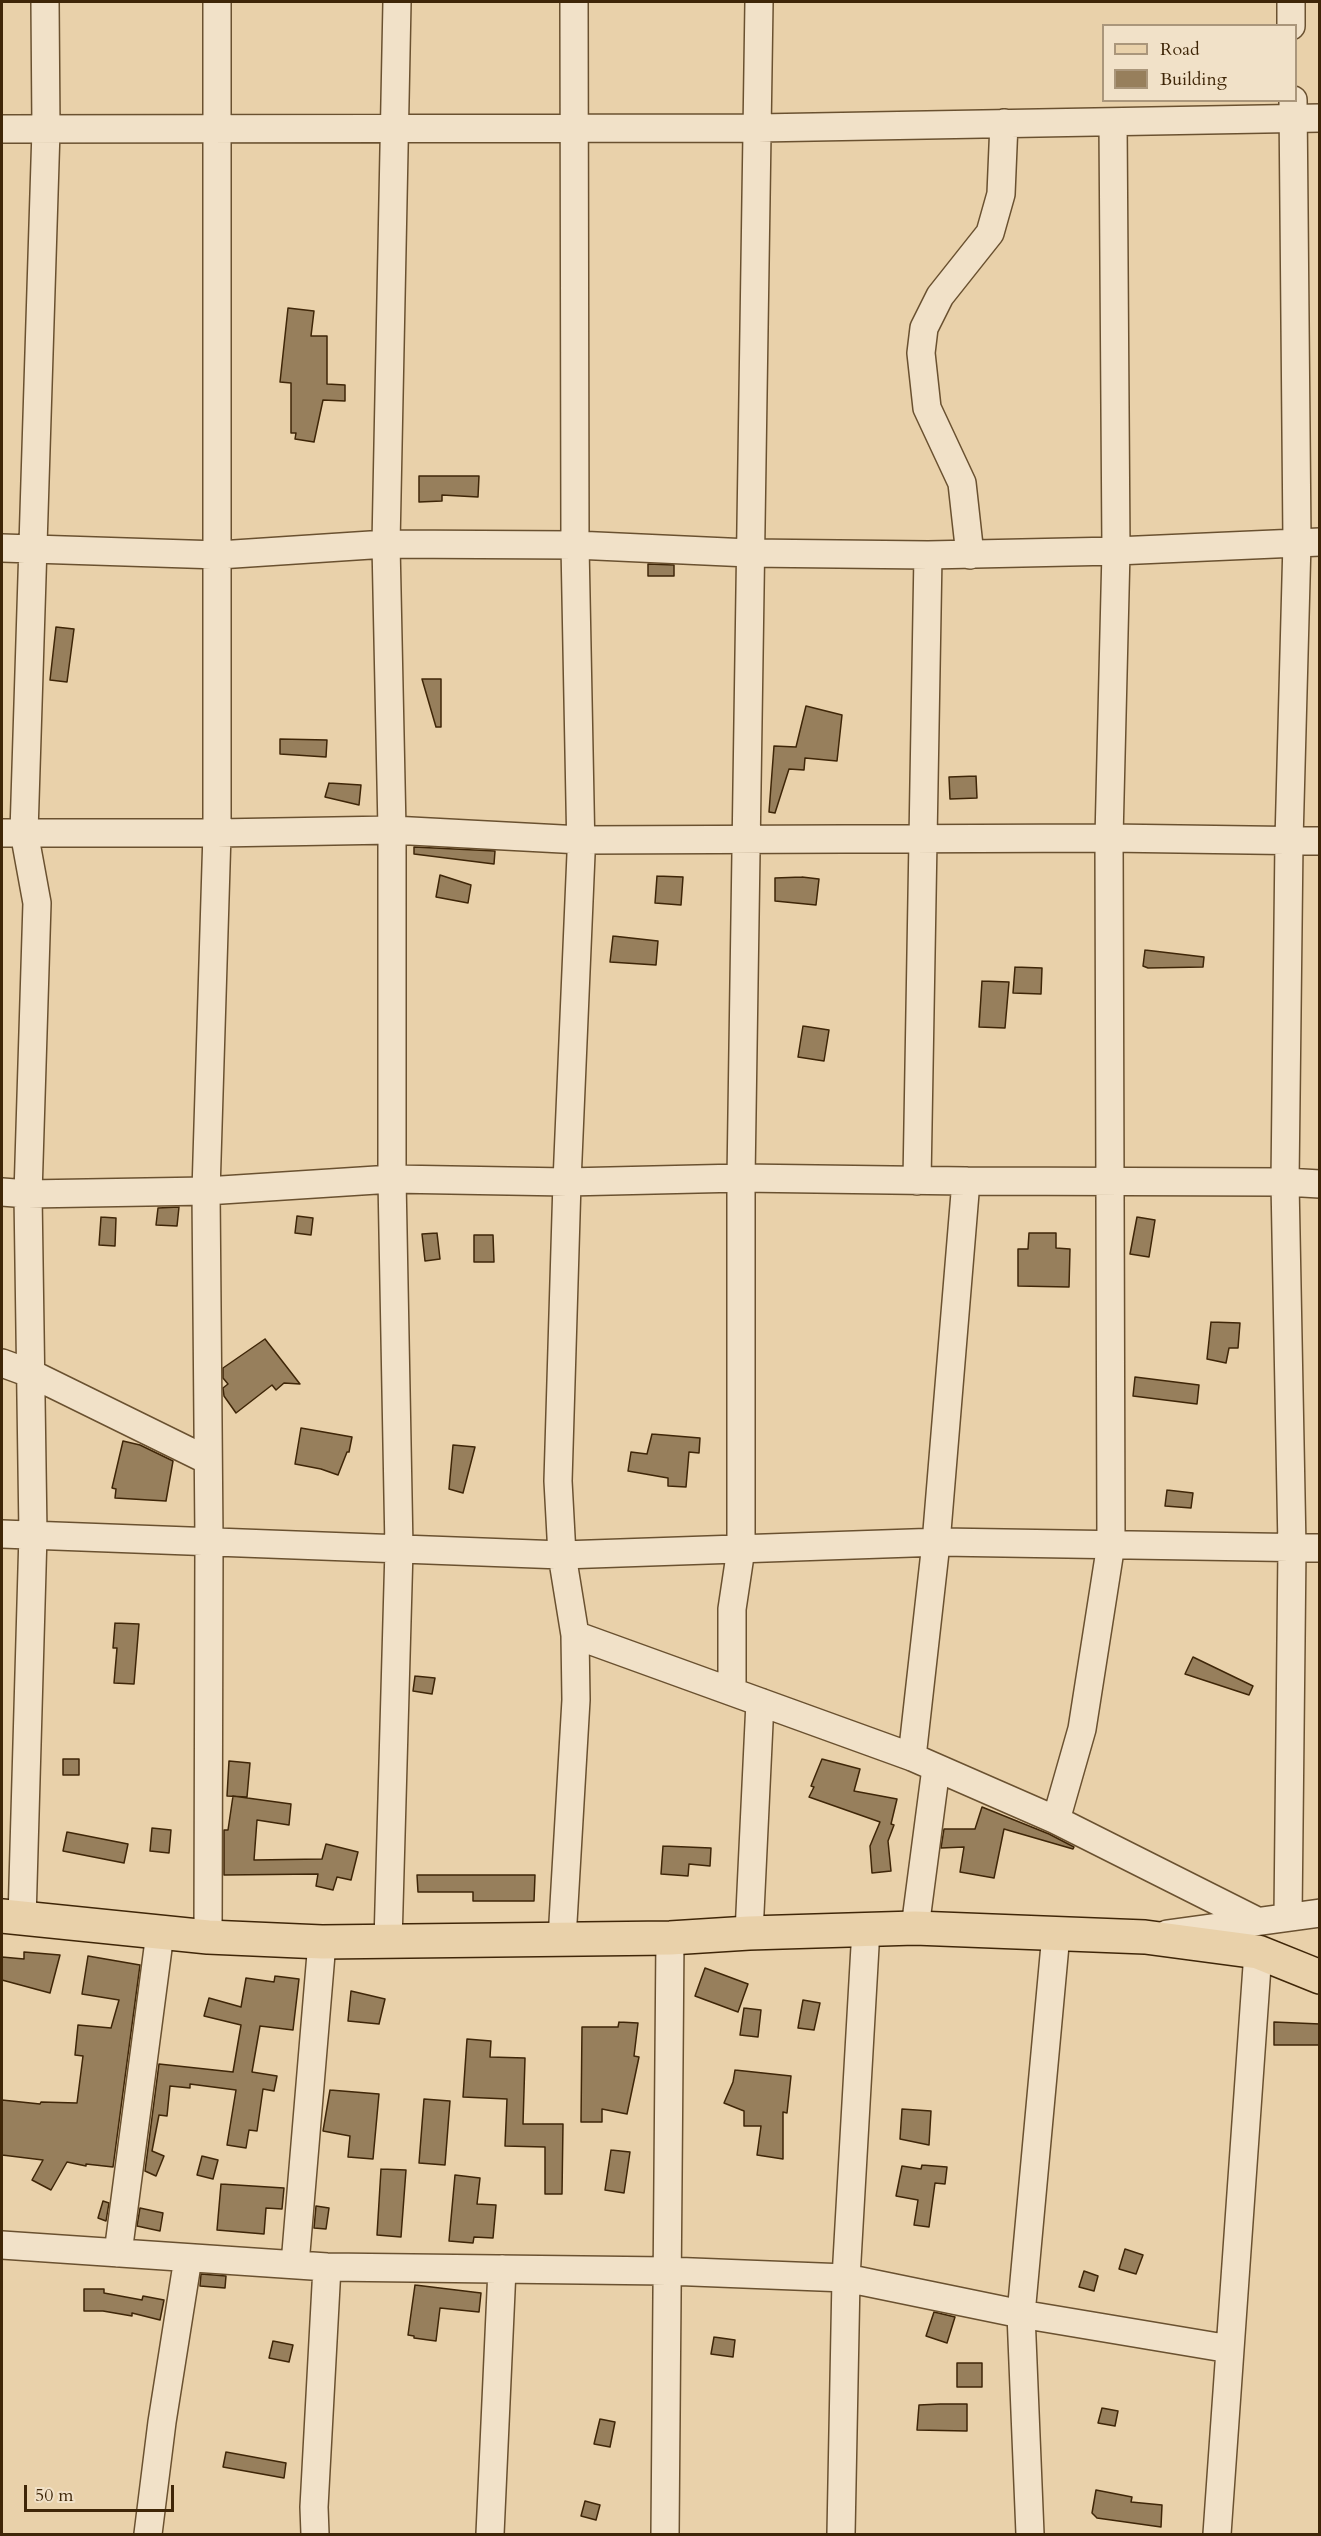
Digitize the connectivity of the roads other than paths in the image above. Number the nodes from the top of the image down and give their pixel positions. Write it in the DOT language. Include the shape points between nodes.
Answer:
graph roads {
  1 [pos="45,2"];
  2 [pos="218,2"];
  3 [pos="397,2"];
  4 [pos="574,2"];
  5 [pos="759,2"];
  6 [pos="1291,2"];
  7 [pos="1291,24"];
  8 [pos="1302,113"];
  9 [pos="1113,122"];
  10 [pos="1004,123"];
  11 [pos="395,126"];
  12 [pos="217,127"];
  13 [pos="573,127"];
  14 [pos="758,128"];
  15 [pos="2,129"];
  16 [pos="46,130"];
  17 [pos="1308,542"];
  18 [pos="386,544"];
  19 [pos="574,545"];
  20 [pos="2,548"];
  21 [pos="32,548"];
  22 [pos="1116,551"];
  23 [pos="749,553"];
  24 [pos="219,555"];
  25 [pos="928,555"];
  26 [pos="970,555"];
  27 [pos="392,830"];
  28 [pos="13,832"];
  29 [pos="217,833"];
  30 [pos="1109,838"];
  31 [pos="923,839"];
  32 [pos="581,840"];
  33 [pos="746,840"];
  34 [pos="1320,840"];
  35 [pos="1289,841"];
  36 [pos="741,1178"];
  37 [pos="392,1179"];
  38 [pos="917,1181"];
  39 [pos="966,1181"];
  40 [pos="1111,1181"];
  41 [pos="567,1182"];
  42 [pos="1285,1182"];
  43 [pos="1320,1184"];
  44 [pos="206,1191"];
  45 [pos="2,1192"];
  46 [pos="28,1194"];
  47 [pos="2,1363"];
  48 [pos="32,1374"];
  49 [pos="207,1460"];
  50 [pos="2,1534"];
  51 [pos="33,1534"];
  52 [pos="209,1540"];
  53 [pos="936,1543"];
  54 [pos="1111,1544"];
  55 [pos="1292,1548"];
  56 [pos="1320,1548"];
  57 [pos="399,1549"];
  58 [pos="741,1549"];
  59 [pos="562,1555"];
  60 [pos="575,1635"];
  61 [pos="732,1691"];
  62 [pos="760,1702"];
  63 [pos="912,1757"];
  64 [pos="936,1768"];
  65 [pos="1056,1820"];
  66 [pos="1320,1913"];
  67 [pos="1288,1916"];
  68 [pos="12,1917"];
  69 [pos="1255,1920"];
  70 [pos="866,1929"];
  71 [pos="915,1929"];
  72 [pos="160,1933"];
  73 [pos="749,1933"];
  74 [pos="1056,1934"];
  75 [pos="208,1937"];
  76 [pos="1145,1937"];
  77 [pos="670,1938"];
  78 [pos="562,1940"];
  79 [pos="322,1942"];
  80 [pos="388,1942"];
  81 [pos="1258,1952"];
  82 [pos="1320,1977"];
  83 [pos="2,2246"];
  84 [pos="118,2253"];
  85 [pos="188,2258"];
  86 [pos="295,2264"];
  87 [pos="327,2267"];
  88 [pos="502,2269"];
  89 [pos="667,2271"];
  90 [pos="846,2278"];
  91 [pos="1021,2314"];
  92 [pos="1230,2349"];
  93 [pos="148,2535"];
  94 [pos="315,2535"];
  95 [pos="490,2535"];
  96 [pos="665,2535"];
  97 [pos="841,2535"];
  98 [pos="1030,2535"];
  99 [pos="1216,2535"];
  1 -- 16 [label="street"];
  2 -- 12 [label="street"];
  3 -- 11 [label="street"];
  4 -- 13 [label="street"];
  5 -- 14 [label="street"];
  6 -- 7 [label="street"];
  8 -- 9 [label="street"];
  8 -- 17 [label="street"];
  9 -- 10 [label="street"];
  9 -- 22 [label="street"];
  10 -- 14 [label="street"];
  10 -- 26 [label="street" via="1001,194 990,233 940,296 924,328 921,353 927,408 962,483"];
  11 -- 12 [label="street"];
  11 -- 13 [label="street"];
  11 -- 18 [label="street"];
  12 -- 16 [label="street"];
  12 -- 24 [label="street"];
  13 -- 14 [label="street"];
  13 -- 19 [label="street"];
  14 -- 23 [label="street"];
  15 -- 16 [label="street"];
  16 -- 21 [label="street"];
  17 -- 22 [label="street"];
  17 -- 35 [label="street"];
  18 -- 19 [label="street"];
  18 -- 24 [label="street"];
  18 -- 27 [label="street"];
  19 -- 23 [label="street"];
  19 -- 32 [label="street"];
  20 -- 21 [label="street"];
  21 -- 24 [label="street"];
  21 -- 28 [label="street"];
  22 -- 26 [label="street"];
  22 -- 30 [label="street"];
  23 -- 25 [label="street"];
  23 -- 33 [label="street"];
  24 -- 29 [label="street"];
  25 -- 26 [label="street"];
  25 -- 31 [label="street"];
  27 -- 29 [label="street"];
  27 -- 32 [label="street"];
  27 -- 37 [label="street"];
  28 -- 29 [label="street"];
  28 -- 46 [label="street" via="37,903"];
  29 -- 44 [label="street"];
  30 -- 31 [label="street"];
  30 -- 35 [label="street"];
  30 -- 40 [label="street"];
  31 -- 33 [label="street"];
  31 -- 38 [label="street"];
  32 -- 33 [label="street"];
  32 -- 41 [label="street"];
  33 -- 36 [label="street"];
  34 -- 35 [label="street"];
  35 -- 42 [label="street"];
  36 -- 38 [label="street"];
  36 -- 41 [label="street"];
  36 -- 58 [label="street"];
  37 -- 41 [label="street"];
  37 -- 44 [label="street"];
  37 -- 57 [label="street"];
  38 -- 39 [label="street"];
  39 -- 40 [label="street"];
  39 -- 53 [label="street"];
  40 -- 42 [label="street"];
  40 -- 54 [label="street"];
  41 -- 59 [label="street" via="558,1481"];
  42 -- 43 [label="street"];
  42 -- 55 [label="street"];
  44 -- 46 [label="street"];
  44 -- 49 [label="street"];
  45 -- 46 [label="street"];
  46 -- 48 [label="street"];
  47 -- 48 [label="street"];
  48 -- 49 [label="street"];
  48 -- 51 [label="street"];
  49 -- 52 [label="street"];
  50 -- 51 [label="street"];
  51 -- 52 [label="street"];
  51 -- 68 [label="street"];
  52 -- 57 [label="street"];
  52 -- 75 [label="street"];
  53 -- 54 [label="street"];
  53 -- 58 [label="street"];
  53 -- 63 [label="street"];
  54 -- 55 [label="street"];
  54 -- 65 [label="street" via="1082,1729"];
  55 -- 56 [label="street"];
  55 -- 67 [label="street"];
  57 -- 59 [label="street"];
  57 -- 80 [label="street"];
  58 -- 59 [label="street"];
  58 -- 61 [label="street" via="732,1609"];
  59 -- 60 [label="street"];
  60 -- 61 [label="street"];
  60 -- 78 [label="street" via="576,1700"];
  61 -- 62 [label="street"];
  62 -- 63 [label="street"];
  62 -- 73 [label="street"];
  63 -- 64 [label="street"];
  64 -- 65 [label="street"];
  64 -- 71 [label="street"];
  65 -- 69 [label="street"];
  66 -- 67 [label="street"];
  67 -- 69 [label="street"];
  68 -- 72 [label="main road"];
  69 -- 76 [label="street"];
  70 -- 71 [label="main road"];
  70 -- 73 [label="main road"];
  70 -- 90 [label="street"];
  71 -- 74 [label="main road"];
  72 -- 75 [label="main road"];
  72 -- 84 [label="street"];
  73 -- 77 [label="main road"];
  74 -- 76 [label="main road"];
  74 -- 91 [label="street"];
  75 -- 79 [label="main road"];
  76 -- 81 [label="main road"];
  77 -- 78 [label="main road"];
  77 -- 89 [label="street"];
  78 -- 80 [label="main road"];
  79 -- 80 [label="main road"];
  79 -- 86 [label="street"];
  81 -- 82 [label="main road"];
  81 -- 92 [label="street"];
  83 -- 84 [label="street"];
  84 -- 85 [label="street"];
  85 -- 86 [label="street"];
  85 -- 93 [label="street"];
  86 -- 87 [label="street"];
  87 -- 88 [label="street"];
  87 -- 94 [label="street"];
  88 -- 89 [label="street"];
  88 -- 95 [label="street"];
  89 -- 90 [label="street"];
  89 -- 96 [label="street"];
  90 -- 91 [label="street"];
  90 -- 97 [label="street"];
  91 -- 92 [label="street"];
  91 -- 98 [label="street"];
  92 -- 99 [label="street"];
}
